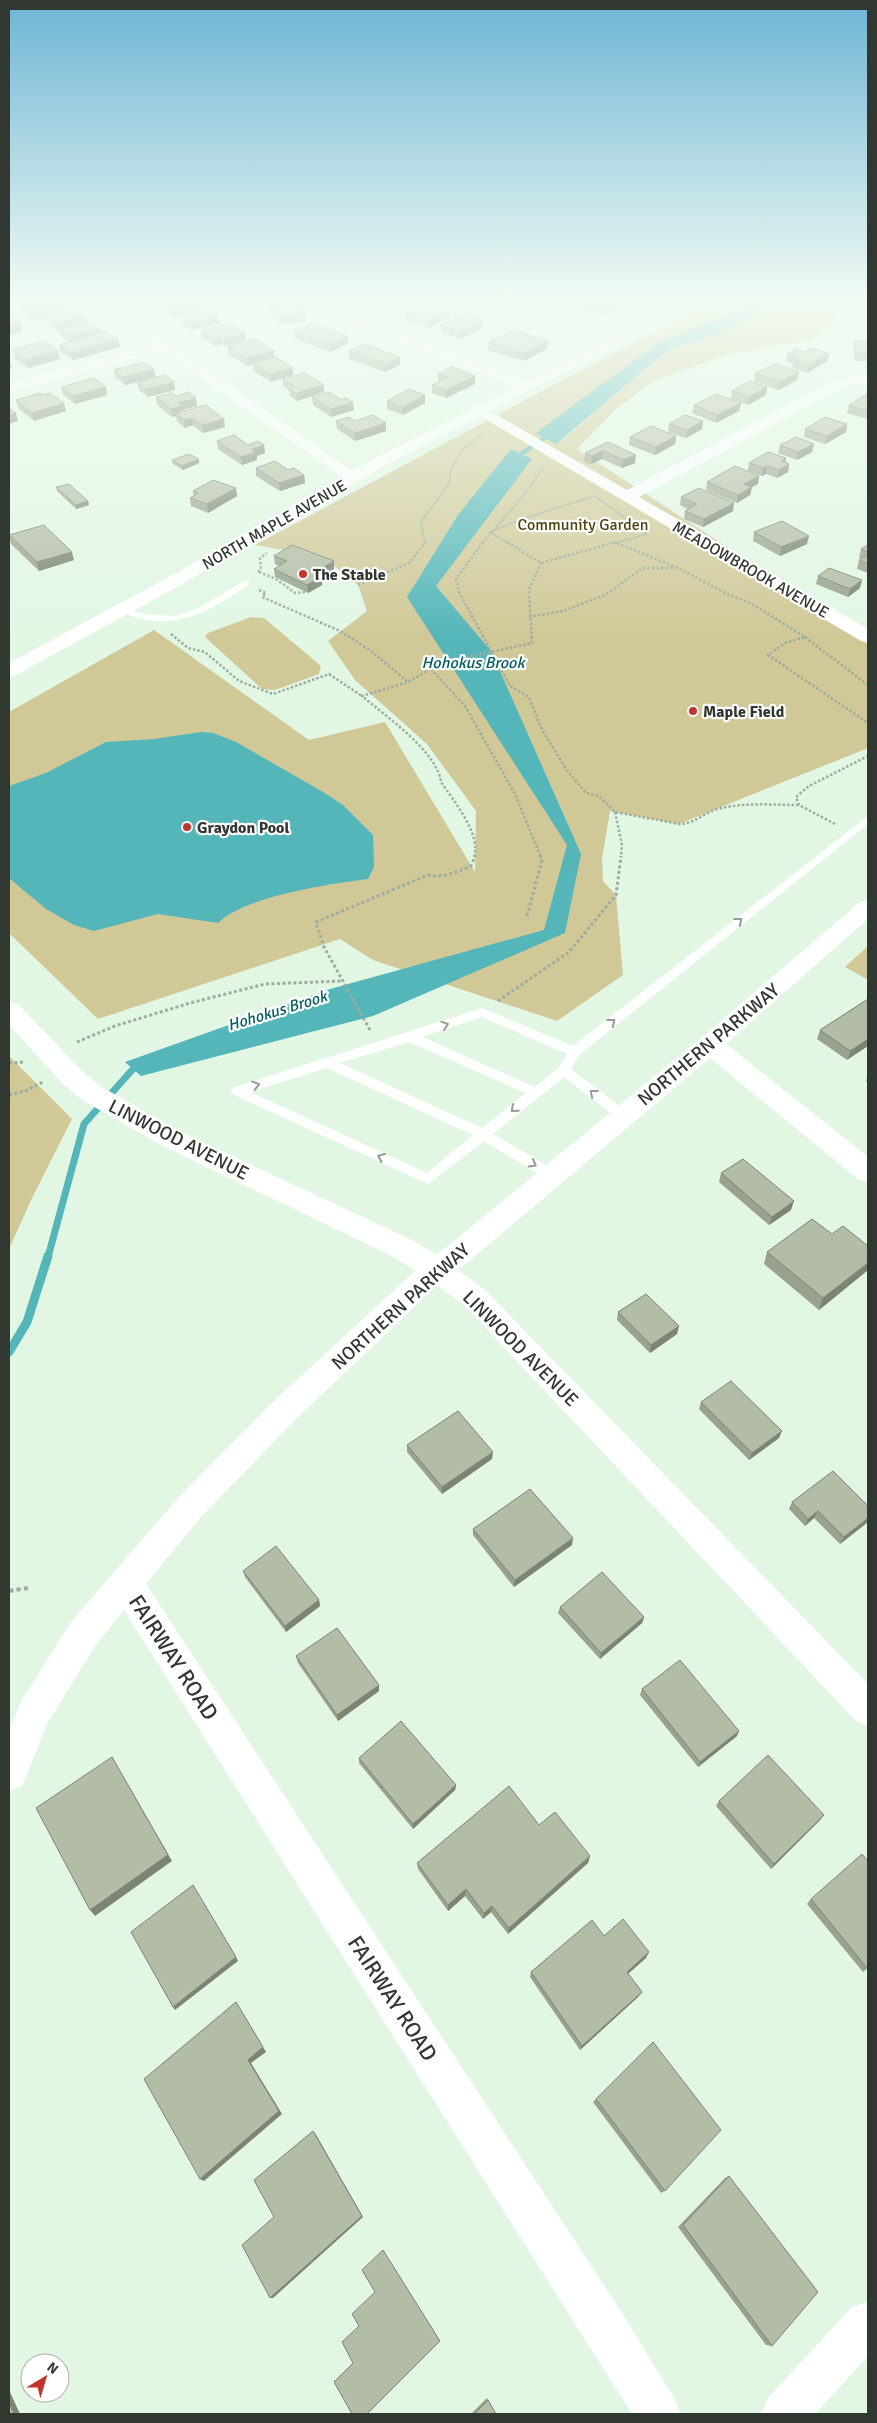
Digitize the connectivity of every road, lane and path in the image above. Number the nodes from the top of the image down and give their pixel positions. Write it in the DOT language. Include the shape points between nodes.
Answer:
graph roads {
  1 [pos="258,411"];
  2 [pos="476,411"];
  3 [pos="480,411"];
  4 [pos="788,411"];
  5 [pos="486,432"];
  6 [pos="546,459"];
  7 [pos="353,477"];
  8 [pos="586,491"];
  9 [pos="595,496"];
  10 [pos="627,497"];
  11 [pos="490,532"];
  12 [pos="617,543"];
  13 [pos="240,544"];
  14 [pos="541,563"];
  15 [pos="678,568"];
  16 [pos="258,572"];
  17 [pos="246,583"];
  18 [pos="358,585"];
  19 [pos="306,592"];
  20 [pos="123,610"];
  21 [pos="529,617"];
  22 [pos="170,633"];
  23 [pos="866,633"];
  24 [pos="805,637"];
  25 [pos="491,651"];
  26 [pos="432,669"];
  27 [pos="9,671"];
  28 [pos="408,682"];
  29 [pos="868,685"];
  30 [pos="362,696"];
  31 [pos="868,723"];
  32 [pos="868,756"];
  33 [pos="798,805"];
  34 [pos="615,812"];
  35 [pos="868,819"];
  36 [pos="851,833"];
  37 [pos="868,908"];
  38 [pos="527,916"];
  39 [pos="343,982"];
  40 [pos="9,1010"];
  41 [pos="482,1012"];
  42 [pos="368,1026"];
  43 [pos="410,1037"];
  44 [pos="76,1042"];
  45 [pos="710,1044"];
  46 [pos="574,1052"];
  47 [pos="24,1062"];
  48 [pos="328,1063"];
  49 [pos="10,1065"];
  50 [pos="564,1070"];
  51 [pos="46,1080"];
  52 [pos="535,1092"];
  53 [pos="9,1096"];
  54 [pos="622,1115"];
  55 [pos="484,1135"];
  56 [pos="868,1172"];
  57 [pos="552,1175"];
  58 [pos="436,1269"];
  59 [pos="126,1583"];
  60 [pos="28,1588"];
  61 [pos="9,1592"];
  62 [pos="868,1709"];
  63 [pos="9,1773"];
  64 [pos="868,2323"];
  65 [pos="658,2414"];
  66 [pos="784,2414"];
  1 -- 7 [label="street"];
  2 -- 7 [label="street, NORTH MAPLE AVENUE"];
  3 -- 6 [label="street, MEADOWBROOK AVENUE" via="521,436"];
  4 -- 10 [label="street"];
  5 -- 18 [label="path" via="462,450 451,470 449,484 421,522 426,542 409,563"];
  6 -- 10 [label="street, MEADOWBROOK AVENUE"];
  6 -- 11 [label="path" via="524,496"];
  7 -- 13 [label="street, NORTH MAPLE AVENUE"];
  8 -- 9 [label="path"];
  9 -- 11 [label="path"];
  9 -- 12 [label="path" via="647,534"];
  10 -- 23 [label="street, MEADOWBROOK AVENUE"];
  11 -- 14 [label="path"];
  11 -- 25 [label="path" via="456,579 459,592 476,618"];
  12 -- 14 [label="path"];
  12 -- 15 [label="path"];
  13 -- 16 [label="path" via="268,552 260,558 262,569"];
  13 -- 20 [label="street, NORTH MAPLE AVENUE"];
  14 -- 21 [label="path" via="529,590"];
  15 -- 21 [label="path" via="643,568 605,595 563,611"];
  15 -- 24 [label="path" via="752,604"];
  16 -- 17 [label="path"];
  16 -- 19 [label="path" via="276,579 295,593"];
  17 -- 20 [label="lane" via="192,614 171,620 158,621"];
  17 -- 28 [label="path" via="266,593 262,597 340,631 370,650"];
  20 -- 27 [label="street, NORTH MAPLE AVENUE"];
  21 -- 25 [label="path" via="532,643"];
  22 -- 30 [label="path" via="188,648 205,652 238,681 254,689 273,694 328,674"];
  24 -- 29 [label="path"];
  24 -- 31 [label="path" via="785,643 768,655"];
  25 -- 26 [label="path" via="441,663"];
  25 -- 34 [label="path" via="510,686 529,697 540,726 566,769 586,793 599,796"];
  26 -- 28 [label="path"];
  26 -- 38 [label="path" via="465,706 515,794 542,860"];
  28 -- 30 [label="path"];
  30 -- 39 [label="path" via="411,738 432,762 453,804 470,827 476,852 471,866 446,877 439,879 428,875 316,922 324,947"];
  32 -- 33 [label="path" via="809,786 796,798"];
  33 -- 34 [label="path" via="760,804 717,809 689,824"];
  33 -- 36 [label="path"];
  34 -- 41 [label="path" via="622,844 616,895 569,952"];
  35 -- 36 [label="lane"];
  46 -- 36 [label="lane, one-way"];
  37 -- 45 [label="street, NORTHERN PARKWAY"];
  39 -- 42 [label="path"];
  39 -- 44 [label="path" via="265,984 115,1026"];
  40 -- 58 [label="street, LINWOOD AVENUE" via="91,1093 143,1124 402,1248"];
  43 -- 41 [label="lane, one-way"];
  41 -- 46 [label="lane"];
  43 -- 48 [label="lane"];
  43 -- 52 [label="lane"];
  45 -- 54 [label="street, NORTHERN PARKWAY"];
  45 -- 56 [label="street"];
  46 -- 50 [label="lane"];
  47 -- 49 [label="path"];
  48 -- 55 [label="lane"];
  55 -- 48 [label="lane, one-way" via="428,1179 237,1091"];
  50 -- 52 [label="lane"];
  54 -- 50 [label="lane, one-way"];
  51 -- 53 [label="path"];
  52 -- 55 [label="lane, one-way"];
  54 -- 57 [label="street, NORTHERN PARKWAY"];
  55 -- 57 [label="lane, one-way"];
  57 -- 58 [label="street, NORTHERN PARKWAY"];
  58 -- 59 [label="street, NORTHERN PARKWAY" via="286,1409 189,1508"];
  58 -- 62 [label="street, LINWOOD AVENUE" via="475,1298"];
  59 -- 63 [label="street, NORTHERN PARKWAY" via="83,1634 34,1712"];
  59 -- 65 [label="street, FAIRWAY ROAD"];
  60 -- 61 [label="path"];
  64 -- 66 [label="street"];
}
